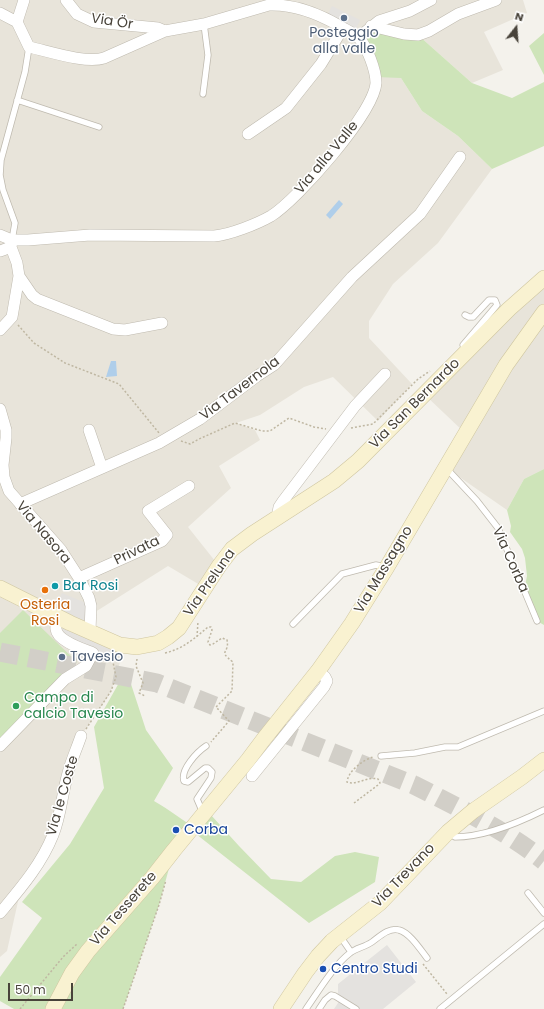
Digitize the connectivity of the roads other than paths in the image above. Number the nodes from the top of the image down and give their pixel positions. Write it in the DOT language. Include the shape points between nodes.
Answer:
graph roads {
  1 [pos="24,0"];
  2 [pos="66,0"];
  3 [pos="431,0"];
  4 [pos="496,0"];
  5 [pos="0,13"];
  6 [pos="16,22"];
  7 [pos="204,24"];
  8 [pos="371,26"];
  9 [pos="343,28"];
  10 [pos="165,31"];
  11 [pos="359,37"];
  12 [pos="28,47"];
  13 [pos="203,94"];
  14 [pos="17,100"];
  15 [pos="99,127"];
  16 [pos="248,134"];
  17 [pos="460,158"];
  18 [pos="0,235"];
  19 [pos="11,243"];
  20 [pos="0,251"];
  21 [pos="19,276"];
  22 [pos="544,278"];
  23 [pos="544,312"];
  24 [pos="465,315"];
  25 [pos="162,323"];
  26 [pos="0,330"];
  27 [pos="466,352"];
  28 [pos="385,374"];
  29 [pos="0,409"];
  30 [pos="89,430"];
  31 [pos="445,467"];
  32 [pos="102,468"];
  33 [pos="189,486"];
  34 [pos="20,504"];
  35 [pos="277,518"];
  36 [pos="387,567"];
  37 [pos="79,578"];
  38 [pos="0,588"];
  39 [pos="59,617"];
  40 [pos="537,621"];
  41 [pos="292,624"];
  42 [pos="90,631"];
  43 [pos="318,671"];
  44 [pos="544,711"];
  45 [pos="81,736"];
  46 [pos="0,746"];
  47 [pos="206,746"];
  48 [pos="381,756"];
  49 [pos="544,760"];
  50 [pos="252,776"];
  51 [pos="544,810"];
  52 [pos="203,813"];
  53 [pos="448,832"];
  54 [pos="528,893"];
  55 [pos="0,913"];
  56 [pos="544,913"];
  57 [pos="544,924"];
  58 [pos="339,935"];
  59 [pos="351,952"];
  60 [pos="427,958"];
  61 [pos="53,1009"];
  62 [pos="281,1009"];
  63 [pos="306,1009"];
  64 [pos="319,1009"];
  65 [pos="356,1009"];
  66 [pos="440,1009"];
  1 -- 6 [label="street"];
  2 -- 10 [label="street, Via Ör" via="77,14 94,22 158,28"];
  3 -- 8 [label="street"];
  4 -- 8 [label="street" via="458,14 429,31 418,34 404,34"];
  5 -- 6 [label="street"];
  6 -- 12 [label="street"];
  7 -- 9 [label="street" via="261,7 277,5 312,12"];
  7 -- 10 [label="street"];
  7 -- 13 [label="lane" via="208,55"];
  8 -- 11 [label="street"];
  9 -- 11 [label="street"];
  9 -- 16 [label="street" via="321,64 286,108"];
  10 -- 12 [label="street" via="96,60"];
  11 -- 19 [label="street, Via alla Valle" via="370,57 376,78 371,101 354,128 328,159 296,195 271,216 219,236 90,235"];
  12 -- 14 [label="lane" via="25,72"];
  14 -- 15 [label="lane"];
  14 -- 19 [label="lane" via="1,160 0,175 15,224"];
  17 -- 32 [label="street, Via Tavernola" via="420,214 352,277 274,365 200,419 159,443"];
  18 -- 19 [label="street"];
  19 -- 20 [label="street"];
  19 -- 21 [label="street"];
  21 -- 25 [label="street" via="37,299 113,329 125,330"];
  21 -- 26 [label="street" via="12,317"];
  22 -- 27 [label="street, Via San Bernardo"];
  23 -- 31 [label="street, Via Massagno" via="506,365"];
  24 -- 27 [label="lane" via="473,317 489,300 495,300 497,305 463,345"];
  27 -- 35 [label="street, Via San Bernardo" via="358,461 334,481"];
  28 -- 35 [label="street" via="355,406 283,501"];
  29 -- 34 [label="street, Via Nasora" via="6,430 4,477 9,491"];
  30 -- 32 [label="street"];
  31 -- 36 [label="street, Via Massagno"];
  31 -- 40 [label="lane, Via Corba" via="498,528"];
  32 -- 34 [label="street, Via Tavernola"];
  33 -- 37 [label="street, Privata" via="148,511 167,535 162,541"];
  34 -- 37 [label="street, Via Nasora" via="61,550"];
  35 -- 42 [label="street, Via Preluna" via="232,549 175,632 158,643 131,647"];
  36 -- 41 [label="lane" via="376,565 342,574"];
  36 -- 43 [label="street, Via Massagno"];
  37 -- 42 [label="street, Via Nasora" via="91,606"];
  38 -- 39 [label="street, Via Preluna"];
  39 -- 42 [label="street, Via Preluna"];
  39 -- 46 [label="street" via="55,628 58,635 65,641 93,653 86,666 65,679"];
  43 -- 50 [label="street" via="327,679 324,687"];
  43 -- 52 [label="street, Via Massagno"];
  44 -- 48 [label="lane" via="458,747"];
  45 -- 55 [label="street, Via le Coste" via="52,837 32,874"];
  47 -- 52 [label="lane" via="194,756 183,776 184,781 188,782 203,769 208,768 212,772 198,799"];
  49 -- 53 [label="street, Via Trevano"];
  51 -- 53 [label="lane" via="504,828 483,833 455,838"];
  52 -- 61 [label="street, Via Tesserete" via="152,878 84,956"];
  53 -- 58 [label="street, Via Trevano" via="380,903"];
  54 -- 56 [label="lane"];
  57 -- 66 [label="lane"];
  58 -- 59 [label="lane"];
  58 -- 62 [label="street, Via Trevano" via="318,956"];
  59 -- 60 [label="lane" via="388,931 397,929 407,935"];
  59 -- 63 [label="lane"];
  64 -- 65 [label="lane" via="331,995"];
}
